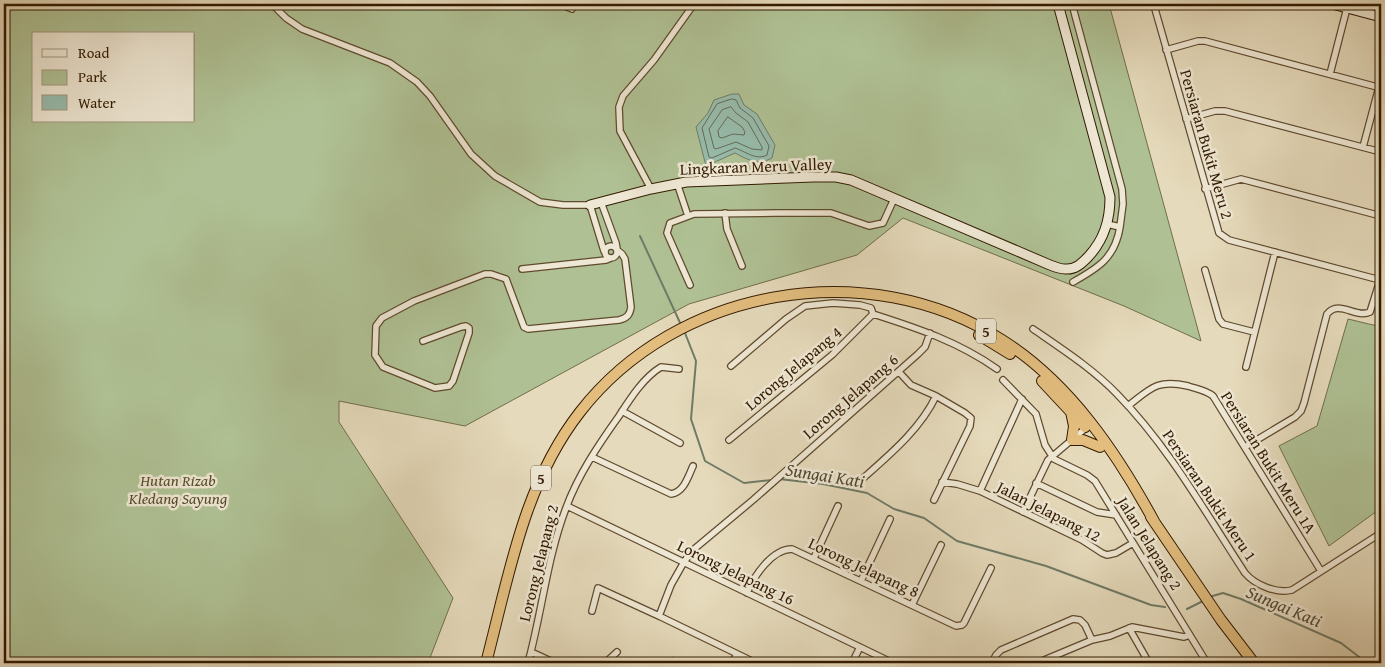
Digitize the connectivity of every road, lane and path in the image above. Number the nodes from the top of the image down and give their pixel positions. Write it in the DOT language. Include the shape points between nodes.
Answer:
graph roads {
  1 [pos="272,4"];
  2 [pos="560,4"];
  3 [pos="694,4"];
  4 [pos="1058,4"];
  5 [pos="1072,4"];
  6 [pos="1155,4"];
  7 [pos="1332,4"];
  8 [pos="1347,8"];
  9 [pos="572,9"];
  10 [pos="1381,17"];
  11 [pos="1166,50"];
  12 [pos="1085,53"];
  13 [pos="1072,56"];
  14 [pos="1330,74"];
  15 [pos="1380,88"];
  16 [pos="1186,119"];
  17 [pos="1363,148"];
  18 [pos="1381,152"];
  19 [pos="677,183"];
  20 [pos="651,189"];
  21 [pos="1206,189"];
  22 [pos="894,199"];
  23 [pos="601,202"];
  24 [pos="590,205"];
  25 [pos="725,214"];
  26 [pos="688,216"];
  27 [pos="1381,216"];
  28 [pos="606,218"];
  29 [pos="595,222"];
  30 [pos="1107,224"];
  31 [pos="1120,227"];
  32 [pos="617,249"];
  33 [pos="604,252"];
  34 [pos="1276,252"];
  35 [pos="612,258"];
  36 [pos="596,260"];
  37 [pos="625,266"];
  38 [pos="742,266"];
  39 [pos="522,269"];
  40 [pos="1205,270"];
  41 [pos="1381,278"];
  42 [pos="1073,282"];
  43 [pos="690,284"];
  44 [pos="852,292"];
  45 [pos="873,314"];
  46 [pos="1033,330"];
  47 [pos="1254,332"];
  48 [pos="930,333"];
  49 [pos="423,341"];
  50 [pos="731,366"];
  51 [pos="1246,367"];
  52 [pos="679,369"];
  53 [pos="998,369"];
  54 [pos="898,372"];
  55 [pos="1003,380"];
  56 [pos="936,396"];
  57 [pos="1022,400"];
  58 [pos="1128,406"];
  59 [pos="1070,410"];
  60 [pos="622,411"];
  61 [pos="1088,426"];
  62 [pos="729,440"];
  63 [pos="1072,440"];
  64 [pos="680,443"];
  65 [pos="1100,447"];
  66 [pos="1245,447"];
  67 [pos="1052,456"];
  68 [pos="592,457"];
  69 [pos="693,466"];
  70 [pos="860,480"];
  71 [pos="942,482"];
  72 [pos="1036,483"];
  73 [pos="980,492"];
  74 [pos="934,500"];
  75 [pos="566,506"];
  76 [pos="838,506"];
  77 [pos="1023,512"];
  78 [pos="1116,515"];
  79 [pos="890,519"];
  80 [pos="1155,523"];
  81 [pos="1381,533"];
  82 [pos="1133,542"];
  83 [pos="941,545"];
  84 [pos="814,558"];
  85 [pos="684,562"];
  86 [pos="991,568"];
  87 [pos="1321,571"];
  88 [pos="861,581"];
  89 [pos="747,592"];
  90 [pos="912,605"];
  91 [pos="592,611"];
  92 [pos="659,616"];
  93 [pos="1218,616"];
  94 [pos="1129,628"];
  95 [pos="1190,635"];
  96 [pos="1092,640"];
  97 [pos="860,647"];
  98 [pos="531,652"];
  99 [pos="617,652"];
  100 [pos="737,654"];
  101 [pos="486,663"];
  102 [pos="528,663"];
  103 [pos="555,663"];
  104 [pos="605,663"];
  105 [pos="732,663"];
  106 [pos="756,663"];
  107 [pos="852,663"];
  108 [pos="894,663"];
  109 [pos="992,663"];
  110 [pos="1037,663"];
  111 [pos="1149,663"];
  112 [pos="1207,663"];
  113 [pos="1246,663"];
  114 [pos="1254,663"];
  1 -- 24 [label="street, Lingkaran Meru Valley" via="302,29 379,58 406,74 424,88 471,154 495,176 540,202"];
  2 -- 9 [label="street"];
  3 -- 20 [label="street" via="620,102 620,131"];
  4 -- 13 [label="street, Lingkaran Meru Valley"];
  5 -- 12 [label="street"];
  6 -- 11 [label="street, Persiaran Bukit Meru 2"];
  7 -- 8 [label="street"];
  8 -- 10 [label="street"];
  8 -- 14 [label="street"];
  11 -- 14 [label="street" via="1205,41"];
  11 -- 16 [label="street, Persiaran Bukit Meru 2"];
  12 -- 13 [label="street"];
  12 -- 31 [label="street" via="1122,189"];
  13 -- 30 [label="street, Lingkaran Meru Valley" via="1109,189"];
  14 -- 15 [label="street"];
  15 -- 17 [label="street"];
  16 -- 17 [label="street" via="1225,110"];
  16 -- 21 [label="street, Persiaran Bukit Meru 2"];
  17 -- 18 [label="street"];
  19 -- 20 [label="street, Lingkaran Meru Valley"];
  19 -- 22 [label="street, Lingkaran Meru Valley" via="836,177 851,180"];
  19 -- 26 [label="street"];
  20 -- 23 [label="street, Lingkaran Meru Valley"];
  21 -- 27 [label="street" via="1241,179"];
  21 -- 34 [label="street, Persiaran Bukit Meru 2" via="1221,236"];
  22 -- 25 [label="street" via="883,223 873,226 831,212"];
  22 -- 30 [label="street, Lingkaran Meru Valley" via="1065,270 1078,267 1088,257 1103,237"];
  23 -- 24 [label="street, Lingkaran Meru Valley"];
  23 -- 28 [label="street"];
  24 -- 29 [label="street"];
  25 -- 26 [label="street"];
  25 -- 38 [label="street" via="727,229"];
  26 -- 43 [label="street" via="670,223 667,232"];
  28 -- 29 [label="street"];
  28 -- 32 [label="street"];
  29 -- 33 [label="street"];
  30 -- 31 [label="street"];
  31 -- 42 [label="street" via="1115,247 1104,262"];
  32 -- 33 [label="street" via="610,246"];
  32 -- 35 [label="street"];
  32 -- 37 [label="street" via="624,256"];
  33 -- 35 [label="street"];
  33 -- 36 [label="street"];
  34 -- 41 [label="street, Persiaran Bukit Meru 2"];
  34 -- 47 [label="street"];
  35 -- 36 [label="street"];
  35 -- 37 [label="street"];
  36 -- 39 [label="street"];
  37 -- 49 [label="street" via="630,310 626,318 619,320 528,329 524,327 507,281 488,273 422,297 379,320 375,355 383,367 435,388 449,386 469,328 461,326"];
  40 -- 47 [label="street" via="1223,324"];
  41 -- 66 [label="street" via="1370,312 1364,314 1334,308 1327,314 1298,415"];
  44 -- 59 [label="highway, 5" via="926,312 997,345 1045,383"];
  44 -- 61 [label="highway, 5" via="888,296 929,307 1000,338 1062,391"];
  44 -- 101 [label="highway, 5" via="804,293 733,306 668,336 635,358 604,385 580,412 558,445 536,489 511,558"];
  45 -- 48 [label="street"];
  45 -- 50 [label="street" via="871,308 860,305 821,303 805,306"];
  45 -- 62 [label="street, Lorong Jelapang 4" via="832,355"];
  46 -- 58 [label="street, Persiaran Bukit Meru 1" via="1090,370"];
  47 -- 51 [label="street"];
  48 -- 53 [label="street" via="960,346"];
  48 -- 54 [label="street, Lorong Jelapang 6" via="925,347"];
  52 -- 60 [label="street, Lorong Jelapang 2" via="658,369"];
  54 -- 56 [label="street" via="911,385"];
  54 -- 85 [label="street, Lorong Jelapang 6" via="693,550"];
  55 -- 57 [label="street"];
  56 -- 70 [label="street" via="908,436"];
  56 -- 71 [label="street" via="971,418"];
  57 -- 67 [label="street" via="1036,414"];
  57 -- 73 [label="street"];
  58 -- 66 [label="street, Persiaran Bukit Meru 1A" via="1147,390 1161,384 1174,383 1206,391 1215,399"];
  58 -- 87 [label="street, Persiaran Bukit Meru 1" via="1161,444 1249,578 1279,591 1288,591"];
  59 -- 61 [label="highway, 5"];
  59 -- 63 [label="highway" via="1074,426"];
  60 -- 64 [label="street"];
  60 -- 68 [label="street, Lorong Jelapang 2"];
  61 -- 63 [label="street"];
  61 -- 65 [label="highway, 5"];
  61 -- 80 [label="highway, 5" via="1118,459"];
  63 -- 65 [label="highway" via="1083,440"];
  63 -- 67 [label="street"];
  65 -- 80 [label="highway, 5"];
  66 -- 87 [label="street, Persiaran Bukit Meru 1A"];
  67 -- 72 [label="street"];
  67 -- 78 [label="street, Jalan Jelapang 2" via="1092,478"];
  68 -- 69 [label="street" via="671,494 682,488"];
  68 -- 75 [label="street, Lorong Jelapang 2"];
  71 -- 73 [label="street, Jalan Jelapang 12"];
  71 -- 74 [label="street"];
  72 -- 77 [label="street"];
  72 -- 78 [label="street" via="1097,512"];
  73 -- 77 [label="street, Jalan Jelapang 12"];
  75 -- 85 [label="street, Lorong Jelapang 16"];
  75 -- 98 [label="street, Lorong Jelapang 2"];
  76 -- 84 [label="street"];
  77 -- 82 [label="street, Jalan Jelapang 12" via="1107,554 1116,553"];
  78 -- 82 [label="street, Jalan Jelapang 2"];
  79 -- 88 [label="street"];
  80 -- 93 [label="highway, 5"];
  81 -- 87 [label="street, Persiaran Bukit Meru 1"];
  82 -- 95 [label="street, Jalan Jelapang 2"];
  83 -- 90 [label="street"];
  84 -- 88 [label="street, Lorong Jelapang 8"];
  84 -- 89 [label="street, Lorong Jelapang 8" via="792,549 782,550 757,574"];
  85 -- 89 [label="street, Lorong Jelapang 16"];
  85 -- 92 [label="street"];
  86 -- 90 [label="street, Lorong Jelapang 8" via="960,626"];
  88 -- 90 [label="street, Lorong Jelapang 8"];
  89 -- 97 [label="street, Lorong Jelapang 16"];
  91 -- 92 [label="street" via="598,588"];
  92 -- 100 [label="street"];
  93 -- 113 [label="highway, 5"];
  93 -- 114 [label="highway, 5"];
  94 -- 95 [label="street" via="1139,627 1184,637"];
  94 -- 96 [label="street"];
  94 -- 111 [label="street"];
  95 -- 112 [label="street, Jalan Jelapang 2"];
  96 -- 109 [label="street" via="1085,624 1074,619 1001,650"];
  96 -- 110 [label="street"];
  97 -- 107 [label="street"];
  97 -- 108 [label="street, Lorong Jelapang 16"];
  98 -- 102 [label="street, Lorong Jelapang 2"];
  98 -- 103 [label="street"];
  99 -- 104 [label="street"];
  100 -- 105 [label="street"];
  100 -- 106 [label="street"];
}
